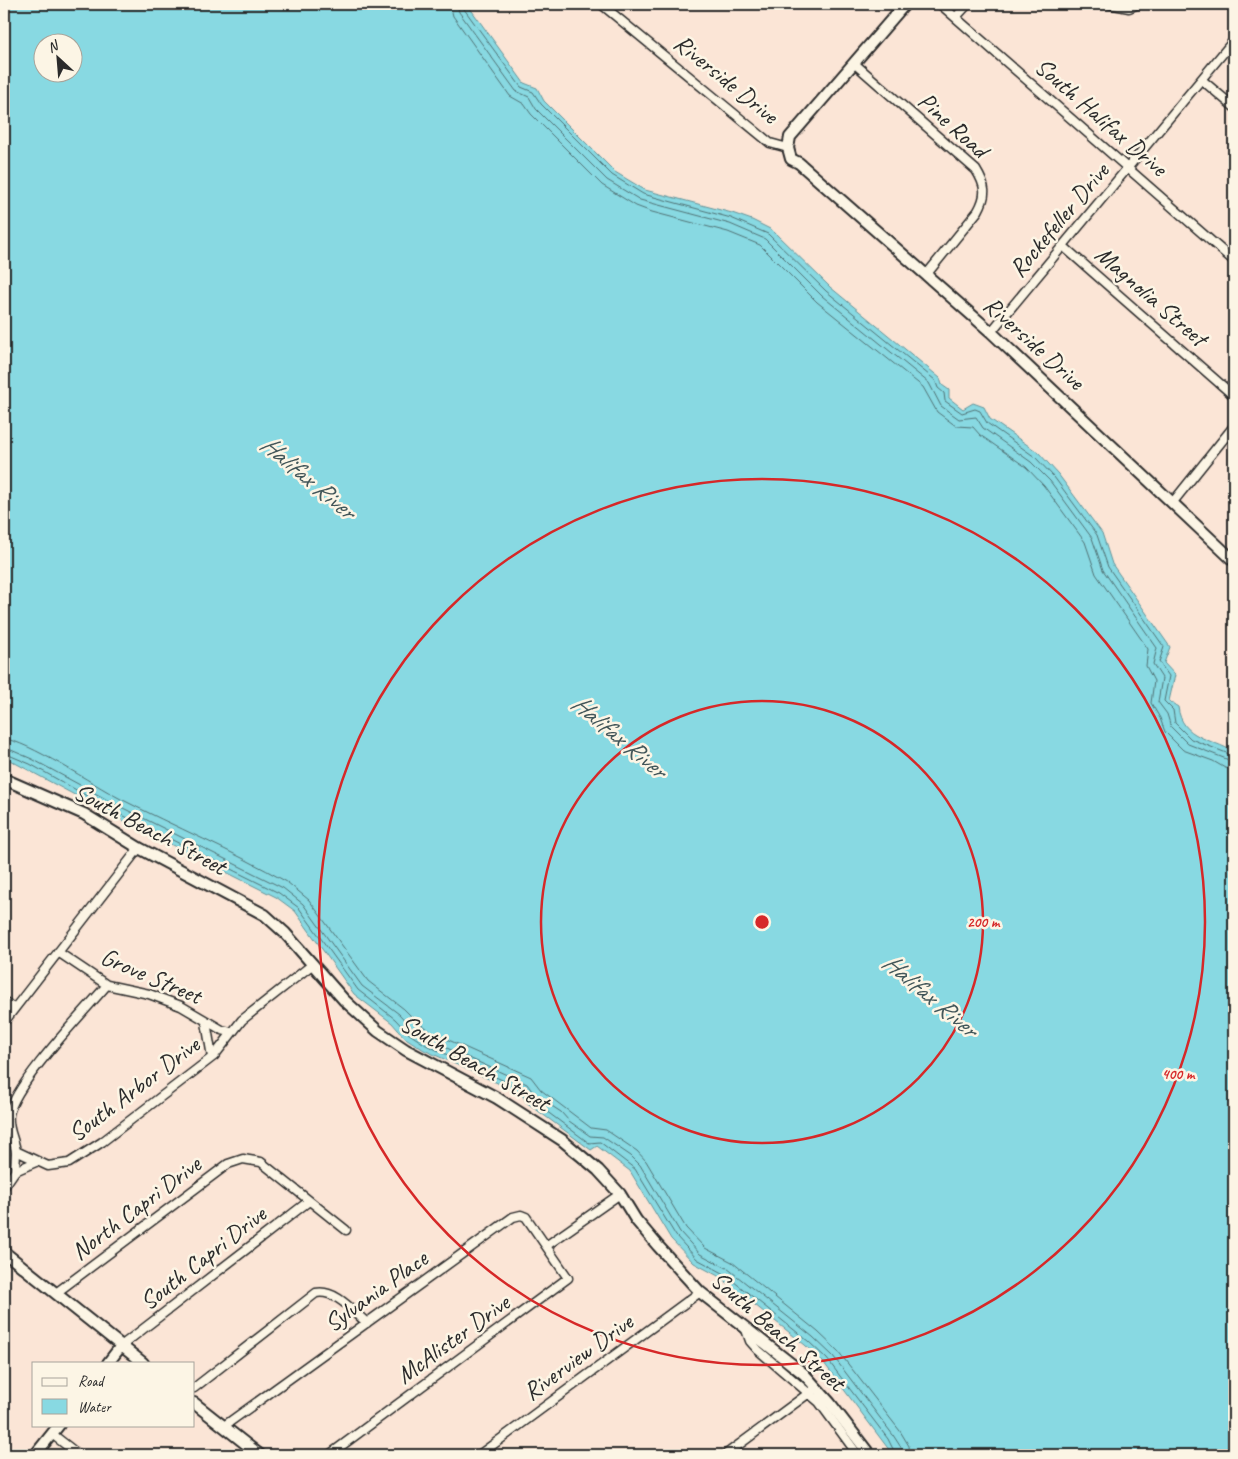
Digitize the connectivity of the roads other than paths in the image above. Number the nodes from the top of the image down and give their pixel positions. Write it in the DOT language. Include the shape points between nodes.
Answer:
graph roads {
  1 [pos="601,4"];
  2 [pos="905,4"];
  3 [pos="940,4"];
  4 [pos="968,4"];
  5 [pos="1109,4"];
  6 [pos="1138,4"];
  7 [pos="956,17"];
  8 [pos="1234,40"];
  9 [pos="855,64"];
  10 [pos="1202,80"];
  11 [pos="1234,107"];
  12 [pos="792,150"];
  13 [pos="1128,168"];
  14 [pos="1063,246"];
  15 [pos="1234,261"];
  16 [pos="926,275"];
  17 [pos="991,332"];
  18 [pos="1234,396"];
  19 [pos="1234,426"];
  20 [pos="1173,502"];
  21 [pos="1234,561"];
  22 [pos="4,779"];
  23 [pos="139,848"];
  24 [pos="58,952"];
  25 [pos="314,964"];
  26 [pos="107,985"];
  27 [pos="4,1001"];
  28 [pos="14,1009"];
  29 [pos="4,1022"];
  30 [pos="206,1022"];
  31 [pos="231,1032"];
  32 [pos="212,1057"];
  33 [pos="16,1151"];
  34 [pos="38,1161"];
  35 [pos="15,1171"];
  36 [pos="4,1187"];
  37 [pos="620,1194"];
  38 [pos="309,1201"];
  39 [pos="346,1230"];
  40 [pos="546,1246"];
  41 [pos="4,1252"];
  42 [pos="700,1292"];
  43 [pos="56,1293"];
  44 [pos="367,1323"];
  45 [pos="121,1346"];
  46 [pos="109,1362"];
  47 [pos="142,1362"];
  48 [pos="195,1387"];
  49 [pos="813,1390"];
  50 [pos="195,1403"];
  51 [pos="58,1426"];
  52 [pos="224,1426"];
  53 [pos="52,1434"];
  54 [pos="35,1455"];
  55 [pos="79,1455"];
  56 [pos="260,1455"];
  57 [pos="329,1455"];
  58 [pos="479,1455"];
  59 [pos="725,1455"];
  60 [pos="858,1455"];
  61 [pos="870,1455"];
  1 -- 12 [label="street, Riverside Drive" via="770,143"];
  2 -- 9 [label="street"];
  3 -- 7 [label="street, South Halifax Drive"];
  4 -- 7 [label="street"];
  5 -- 6 [label="street" via="1129,8"];
  7 -- 13 [label="street, South Halifax Drive"];
  8 -- 10 [label="street, Rockefeller Drive"];
  9 -- 12 [label="street" via="790,137"];
  9 -- 16 [label="street, Pine Road" via="976,170 986,190 985,200 978,211"];
  10 -- 11 [label="street"];
  10 -- 13 [label="street, Rockefeller Drive"];
  12 -- 16 [label="street, Riverside Drive" via="791,159"];
  13 -- 14 [label="street, Rockefeller Drive"];
  13 -- 15 [label="street, South Halifax Drive"];
  14 -- 17 [label="street, Rockefeller Drive"];
  14 -- 18 [label="street, Magnolia Street"];
  16 -- 17 [label="street, Riverside Drive"];
  17 -- 20 [label="street, Riverside Drive"];
  19 -- 20 [label="street"];
  20 -- 21 [label="street, Riverside Drive"];
  22 -- 23 [label="street, South Beach Street" via="84,814"];
  23 -- 24 [label="street"];
  23 -- 25 [label="street, South Beach Street" via="265,915"];
  24 -- 26 [label="street, Grove Street"];
  24 -- 28 [label="street"];
  25 -- 31 [label="street, South Arbor Drive"];
  25 -- 37 [label="street, South Beach Street" via="344,1000 378,1031 406,1050 497,1098 562,1140 598,1170"];
  26 -- 30 [label="street, Grove Street" via="149,994 181,1006"];
  26 -- 33 [label="street" via="14,1099 9,1116"];
  27 -- 28 [label="street"];
  28 -- 29 [label="street"];
  30 -- 31 [label="street, Grove Street"];
  30 -- 32 [label="street"];
  31 -- 32 [label="street, South Arbor Drive"];
  32 -- 34 [label="street, South Arbor Drive" via="102,1142 69,1163 48,1166"];
  33 -- 34 [label="street, South Arbor Drive"];
  33 -- 35 [label="street"];
  34 -- 35 [label="street"];
  35 -- 36 [label="street"];
  37 -- 40 [label="street"];
  37 -- 42 [label="street, South Beach Street" via="636,1220"];
  38 -- 39 [label="street"];
  38 -- 43 [label="street, North Capri Drive" via="261,1162 243,1159 228,1164"];
  38 -- 45 [label="street, South Capri Drive"];
  40 -- 44 [label="street, Sylvania Place" via="526,1217 513,1217"];
  40 -- 57 [label="street, McAlister Drive" via="568,1278"];
  41 -- 43 [label="street"];
  42 -- 49 [label="street, South Beach Street" via="745,1327"];
  42 -- 58 [label="street, Riverview Drive"];
  43 -- 45 [label="street"];
  44 -- 48 [label="street" via="335,1296 316,1293"];
  44 -- 52 [label="street, Sylvania Place"];
  45 -- 46 [label="street"];
  45 -- 47 [label="street"];
  49 -- 59 [label="street"];
  49 -- 60 [label="street"];
  49 -- 61 [label="street, South Beach Street"];
  50 -- 52 [label="street"];
  51 -- 53 [label="street"];
  52 -- 56 [label="street"];
  53 -- 54 [label="street"];
  53 -- 55 [label="street"];
}
